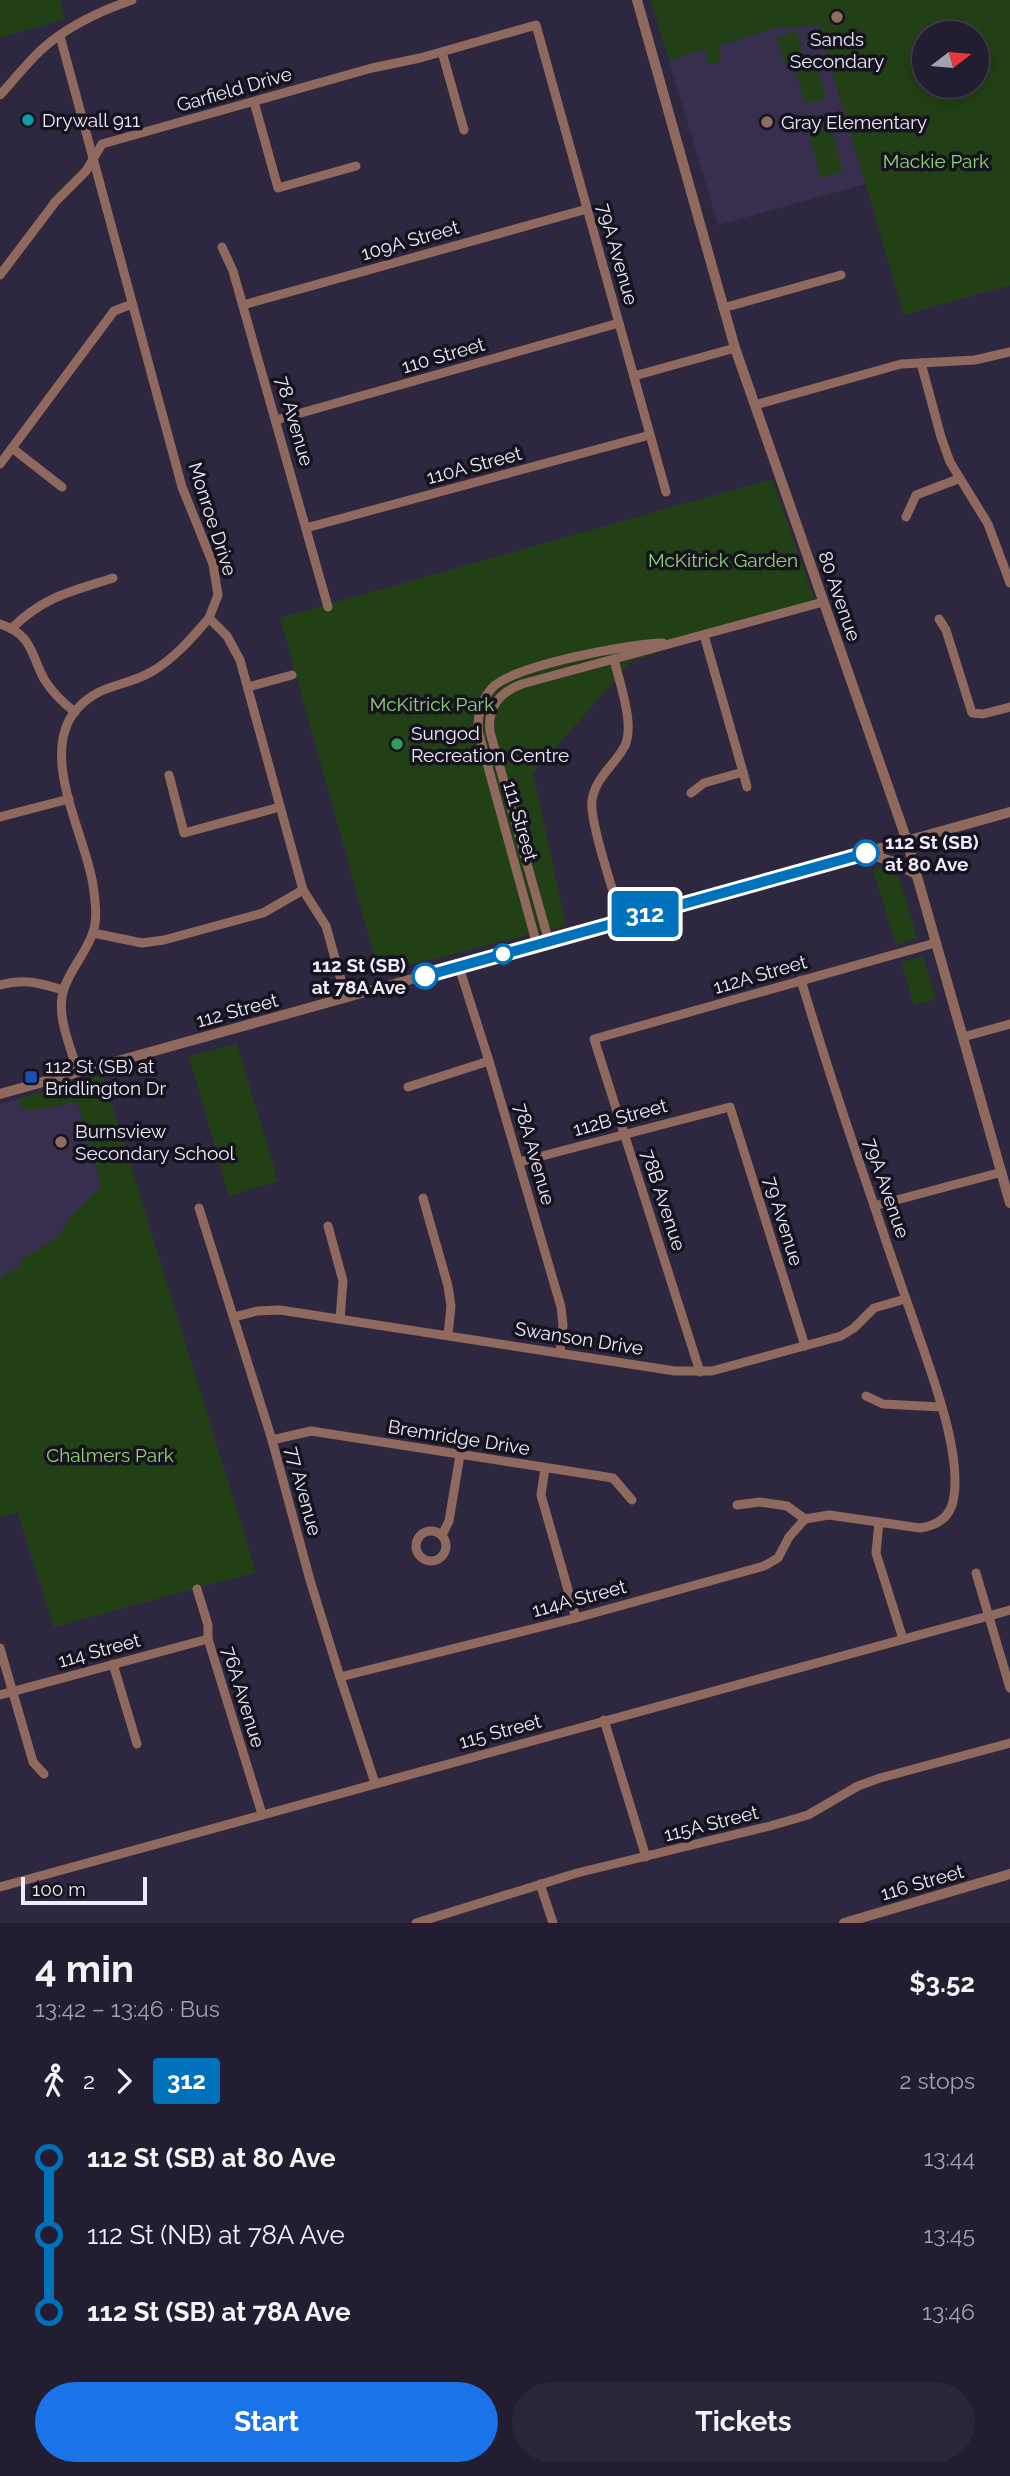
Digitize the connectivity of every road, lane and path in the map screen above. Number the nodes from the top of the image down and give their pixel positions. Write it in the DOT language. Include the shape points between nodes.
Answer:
graph roads {
  1 [pos="637,0"];
  2 [pos="127,1"];
  3 [pos="536,25"];
  4 [pos="60,36"];
  5 [pos="442,52"];
  6 [pos="0,95"];
  7 [pos="254,102"];
  8 [pos="464,130"];
  9 [pos="92,160"];
  10 [pos="356,166"];
  11 [pos="587,209"];
  12 [pos="222,247"];
  13 [pos="0,275"];
  14 [pos="841,275"];
  15 [pos="132,304"];
  16 [pos="243,305"];
  17 [pos="723,307"];
  18 [pos="619,323"];
  19 [pos="735,348"];
  20 [pos="1010,352"];
  21 [pos="921,363"];
  22 [pos="634,376"];
  23 [pos="755,405"];
  24 [pos="276,420"];
  25 [pos="650,435"];
  26 [pos="12,448"];
  27 [pos="0,464"];
  28 [pos="958,479"];
  29 [pos="62,487"];
  30 [pos="666,492"];
  31 [pos="906,517"];
  32 [pos="306,528"];
  33 [pos="113,578"];
  34 [pos="1010,583"];
  35 [pos="823,602"];
  36 [pos="328,607"];
  37 [pos="209,618"];
  38 [pos="939,619"];
  39 [pos="0,624"];
  40 [pos="12,628"];
  41 [pos="704,635"];
  42 [pos="672,643"];
  43 [pos="614,659"];
  44 [pos="292,675"];
  45 [pos="248,687"];
  46 [pos="1010,707"];
  47 [pos="75,712"];
  48 [pos="743,772"];
  49 [pos="169,775"];
  50 [pos="747,787"];
  51 [pos="691,793"];
  52 [pos="69,799"];
  53 [pos="280,807"];
  54 [pos="1010,812"];
  55 [pos="0,817"];
  56 [pos="907,841"];
  57 [pos="866,853"];
  58 [pos="916,874"];
  59 [pos="303,890"];
  60 [pos="622,920"];
  61 [pos="93,933"];
  62 [pos="543,943"];
  63 [pos="935,943"];
  64 [pos="459,967"];
  65 [pos="801,980"];
  66 [pos="0,985"];
  67 [pos="63,990"];
  68 [pos="346,998"];
  69 [pos="1010,1024"];
  70 [pos="963,1037"];
  71 [pos="594,1039"];
  72 [pos="489,1061"];
  73 [pos="78,1072"];
  74 [pos="408,1087"];
  75 [pos="0,1094"];
  76 [pos="730,1107"];
  77 [pos="625,1134"];
  78 [pos="519,1162"];
  79 [pos="1002,1172"];
  80 [pos="423,1198"];
  81 [pos="1010,1203"];
  82 [pos="874,1206"];
  83 [pos="199,1208"];
  84 [pos="328,1226"];
  85 [pos="905,1299"];
  86 [pos="233,1317"];
  87 [pos="340,1319"];
  88 [pos="448,1335"];
  89 [pos="805,1346"];
  90 [pos="560,1353"];
  91 [pos="700,1372"];
  92 [pos="866,1396"];
  93 [pos="941,1406"];
  94 [pos="272,1440"];
  95 [pos="460,1455"];
  96 [pos="545,1468"];
  97 [pos="632,1500"];
  98 [pos="737,1505"];
  99 [pos="805,1519"];
  100 [pos="879,1522"];
  101 [pos="442,1535"];
  102 [pos="976,1573"];
  103 [pos="197,1589"];
  104 [pos="1010,1610"];
  105 [pos="988,1616"];
  106 [pos="576,1618"];
  107 [pos="208,1639"];
  108 [pos="903,1639"];
  109 [pos="0,1648"];
  110 [pos="113,1664"];
  111 [pos="340,1677"];
  112 [pos="1010,1688"];
  113 [pos="13,1692"];
  114 [pos="0,1695"];
  115 [pos="604,1720"];
  116 [pos="1010,1743"];
  117 [pos="137,1744"];
  118 [pos="44,1774"];
  119 [pos="375,1783"];
  120 [pos="262,1814"];
  121 [pos="646,1857"];
  122 [pos="1010,1874"];
  123 [pos="540,1884"];
  124 [pos="0,1887"];
  125 [pos="416,1923"];
  126 [pos="553,1923"];
  127 [pos="844,1923"];
  1 -- 17 [label="street, 80 Avenue"];
  2 -- 4 [label="street"];
  3 -- 5 [label="street, Garfield Drive"];
  3 -- 11 [label="street, 79A Avenue"];
  4 -- 6 [label="street"];
  4 -- 9 [label="street, Monroe Drive"];
  5 -- 7 [label="street, Garfield Drive"];
  5 -- 8 [label="street"];
  7 -- 9 [label="street, Garfield Drive" via="102,144"];
  7 -- 10 [label="street" via="278,188"];
  9 -- 13 [label="street, Garfield Drive"];
  9 -- 15 [label="street, Monroe Drive"];
  11 -- 16 [label="street, 109A Street"];
  11 -- 18 [label="street, 79A Avenue"];
  12 -- 16 [label="street, 78 Avenue"];
  14 -- 17 [label="street"];
  15 -- 26 [label="street" via="114,311"];
  15 -- 37 [label="street, Monroe Drive" via="182,487 218,582"];
  16 -- 24 [label="street, 78 Avenue"];
  17 -- 19 [label="street, 80 Avenue"];
  18 -- 22 [label="street, 79A Avenue"];
  18 -- 24 [label="street, 110 Street"];
  19 -- 22 [label="street"];
  19 -- 23 [label="street, 80 Avenue"];
  20 -- 21 [label="street" via="975,360"];
  21 -- 23 [label="street" via="901,364"];
  21 -- 28 [label="street" via="941,438"];
  22 -- 25 [label="street, 79A Avenue"];
  23 -- 35 [label="street, 80 Avenue"];
  24 -- 32 [label="street, 78 Avenue"];
  25 -- 30 [label="street, 79A Avenue"];
  25 -- 32 [label="street, 110A Street"];
  26 -- 27 [label="street"];
  26 -- 29 [label="street"];
  28 -- 31 [label="street" via="916,495"];
  28 -- 34 [label="street" via="988,524"];
  32 -- 36 [label="street, 78 Avenue"];
  33 -- 40 [label="street" via="49,599"];
  35 -- 41 [label="street, 111 Street"];
  35 -- 56 [label="street, 80 Avenue"];
  37 -- 45 [label="street" via="233,645"];
  37 -- 47 [label="street" via="173,657 152,672 111,685"];
  38 -- 46 [label="street" via="972,713"];
  39 -- 40 [label="street"];
  40 -- 47 [label="street" via="34,653 53,692"];
  41 -- 42 [label="street, 111 Street"];
  41 -- 48 [label="street"];
  42 -- 43 [label="street, 111 Street"];
  42 -- 62 [label="street, 111 Street" via="601,650 512,675 491,688 481,708 481,741"];
  43 -- 60 [label="street" via="628,722 627,741 597,785 592,802"];
  43 -- 62 [label="street, 111 Street" via="514,687 498,699 490,714 490,733"];
  44 -- 45 [label="street"];
  45 -- 53 [label="street"];
  47 -- 52 [label="street" via="61,751"];
  48 -- 50 [label="street"];
  48 -- 51 [label="street" via="704,783"];
  49 -- 53 [label="street" via="184,833"];
  52 -- 55 [label="street"];
  52 -- 61 [label="street" via="93,881"];
  53 -- 59 [label="street"];
  54 -- 56 [label="street, 112 Street"];
  56 -- 57 [label="street, 112 Street"];
  56 -- 58 [label="street, 80 Avenue"];
  57 -- 58 [label="street"];
  57 -- 60 [label="street, 112 Street"];
  58 -- 63 [label="street, 80 Avenue"];
  59 -- 61 [label="street" via="263,914 164,940 142,943"];
  59 -- 68 [label="street" via="326,926"];
  60 -- 62 [label="street, 112 Street"];
  61 -- 67 [label="street"];
  62 -- 64 [label="street, 112 Street"];
  63 -- 65 [label="street, 112A Street"];
  63 -- 70 [label="street, 80 Avenue"];
  64 -- 68 [label="street, 112 Street"];
  64 -- 72 [label="street, 78A Avenue"];
  65 -- 71 [label="street, 112A Street"];
  65 -- 82 [label="street, 79A Avenue"];
  66 -- 67 [label="street" via="33,981"];
  67 -- 73 [label="street" via="63,1018"];
  68 -- 73 [label="street, 112 Street"];
  69 -- 70 [label="street"];
  70 -- 79 [label="street, 80 Avenue"];
  71 -- 77 [label="street, 78B Avenue"];
  72 -- 74 [label="street"];
  72 -- 78 [label="street, 78A Avenue"];
  73 -- 75 [label="street, 112 Street"];
  76 -- 77 [label="street, 112B Street"];
  76 -- 89 [label="street, 79 Avenue"];
  77 -- 78 [label="street, 112B Street"];
  77 -- 91 [label="street, 78B Avenue"];
  78 -- 90 [label="street, 78A Avenue" via="561,1307"];
  79 -- 81 [label="street, 80 Avenue"];
  79 -- 82 [label="street"];
  80 -- 88 [label="street" via="448,1286"];
  82 -- 85 [label="street, 79A Avenue"];
  83 -- 86 [label="street, 77 Avenue"];
  84 -- 87 [label="street" via="343,1281"];
  85 -- 89 [label="street, Swanson Drive" via="874,1308 841,1336"];
  85 -- 93 [label="street, 79A Avenue"];
  86 -- 87 [label="street, Swanson Drive" via="280,1310"];
  86 -- 94 [label="street, 77 Avenue"];
  87 -- 88 [label="street, Swanson Drive"];
  88 -- 90 [label="street, Swanson Drive"];
  89 -- 91 [label="street, Swanson Drive"];
  90 -- 91 [label="street, Swanson Drive"];
  92 -- 93 [label="street" via="883,1404"];
  93 -- 100 [label="street, 79A Avenue" via="955,1466 952,1505 943,1520 932,1526"];
  94 -- 95 [label="street, Bremridge Drive" via="311,1431"];
  94 -- 111 [label="street, 77 Avenue"];
  95 -- 96 [label="street, Bremridge Drive"];
  95 -- 101 [label="street" via="449,1521"];
  96 -- 97 [label="street, Bremridge Drive" via="613,1478"];
  96 -- 106 [label="street" via="541,1495"];
  98 -- 99 [label="street" via="787,1506"];
  99 -- 100 [label="street" via="829,1515"];
  99 -- 106 [label="street, 114A Street" via="778,1558 764,1566"];
  100 -- 108 [label="street" via="876,1553"];
  102 -- 105 [label="street"];
  103 -- 107 [label="street, 76A Avenue"];
  104 -- 105 [label="street, 115 Street"];
  105 -- 108 [label="street, 115 Street"];
  105 -- 112 [label="street"];
  106 -- 111 [label="street, 114A Street"];
  107 -- 110 [label="street, 114 Street"];
  107 -- 120 [label="street, 76A Avenue"];
  108 -- 115 [label="street, 115 Street"];
  109 -- 113 [label="street"];
  110 -- 113 [label="street, 114 Street"];
  110 -- 117 [label="street"];
  111 -- 119 [label="street, 77 Avenue"];
  113 -- 114 [label="street, 114 Street"];
  113 -- 118 [label="street" via="33,1762"];
  115 -- 119 [label="street, 115 Street"];
  115 -- 121 [label="street"];
  116 -- 121 [label="street, 115A Street" via="880,1778 808,1815"];
  119 -- 120 [label="street, 115 Street"];
  120 -- 124 [label="street, 115 Street"];
  121 -- 123 [label="street, 115A Street"];
  122 -- 127 [label="street, 116 Street"];
  123 -- 125 [label="street, 115A Street"];
  123 -- 126 [label="street"];
}
